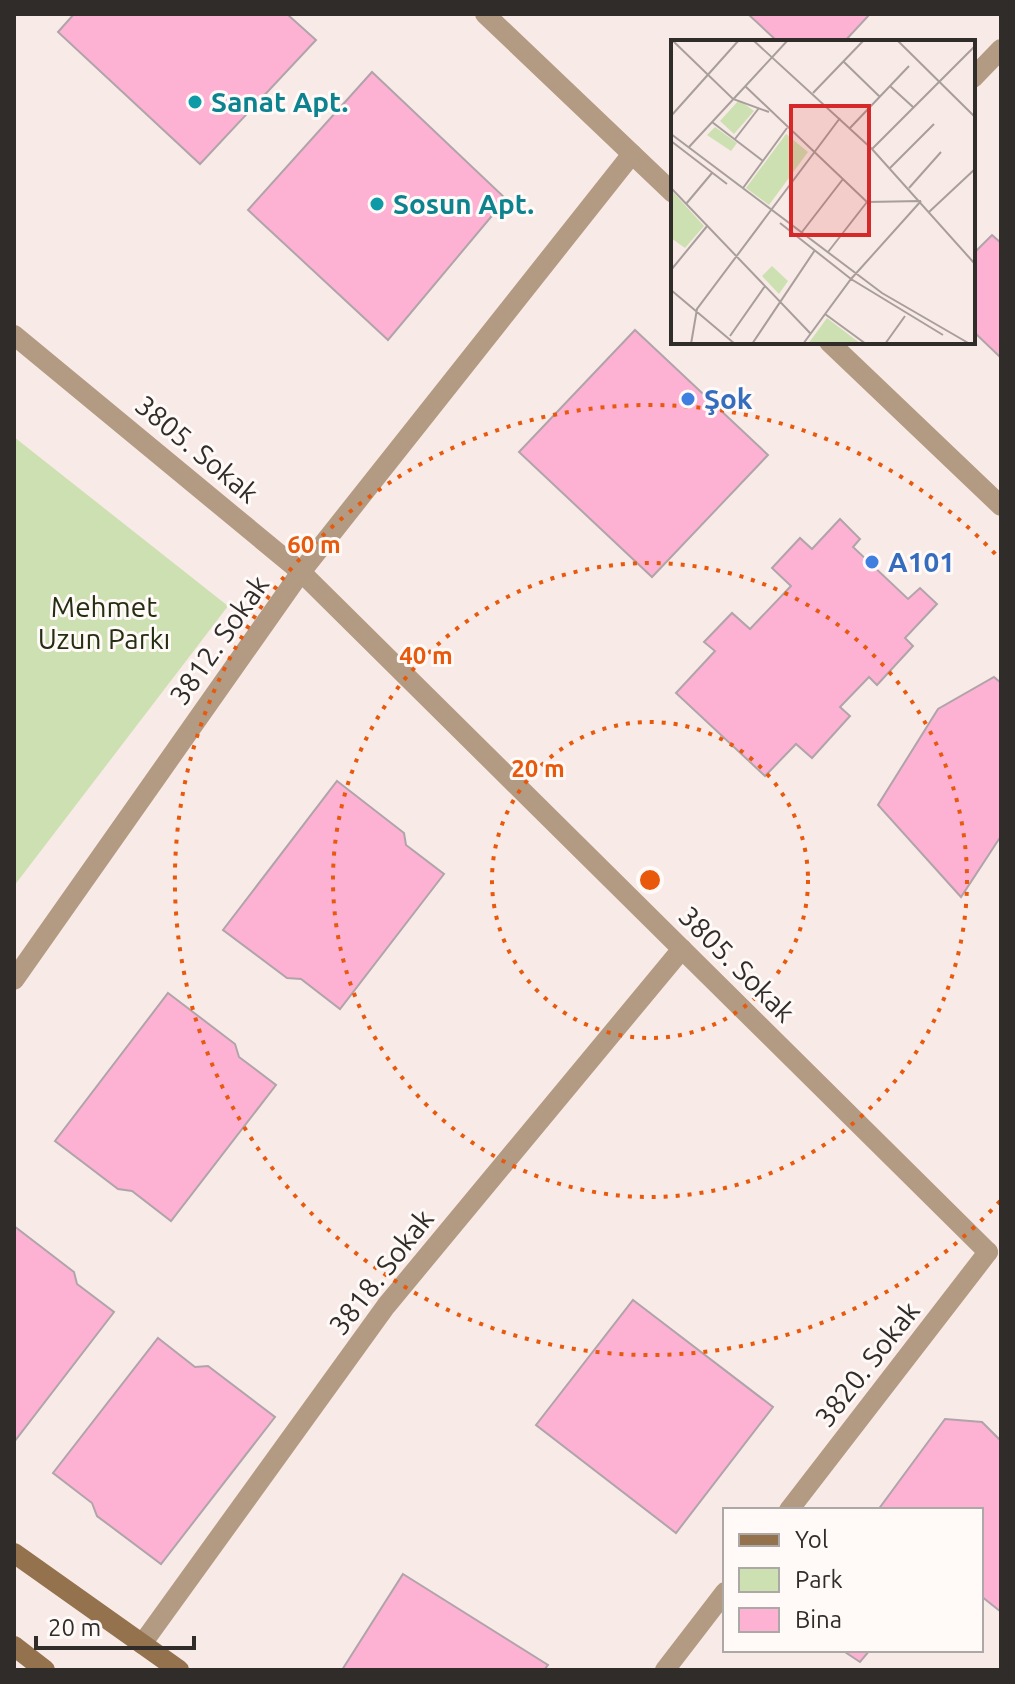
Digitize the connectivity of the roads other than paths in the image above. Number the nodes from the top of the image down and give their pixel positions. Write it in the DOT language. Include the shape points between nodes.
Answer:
graph roads {
  1 [pos="485,14"];
  2 [pos="1001,49"];
  3 [pos="975,76"];
  4 [pos="632,154"];
  5 [pos="671,191"];
  6 [pos="14,335"];
  7 [pos="831,344"];
  8 [pos="1001,506"];
  9 [pos="301,572"];
  10 [pos="682,949"];
  11 [pos="14,980"];
  12 [pos="995,1250"];
  13 [pos="791,1508"];
  14 [pos="14,1553"];
  15 [pos="723,1595"];
  16 [pos="142,1644"];
  17 [pos="14,1646"];
  18 [pos="45,1670"];
  19 [pos="179,1670"];
  20 [pos="665,1670"];
  1 -- 4 [label="street"];
  2 -- 3 [label="street"];
  4 -- 5 [label="street"];
  4 -- 9 [label="street, 3812. Sokak"];
  6 -- 9 [label="street, 3805. Sokak"];
  7 -- 8 [label="street"];
  9 -- 10 [label="street, 3805. Sokak"];
  9 -- 11 [label="street, 3812. Sokak"];
  10 -- 12 [label="street, 3805. Sokak"];
  10 -- 16 [label="street, 3818. Sokak" via="386,1306"];
  12 -- 13 [label="street, 3820. Sokak"];
  14 -- 16 [label="main road"];
  15 -- 20 [label="street"];
  16 -- 19 [label="main road"];
  17 -- 18 [label="main road"];
}
